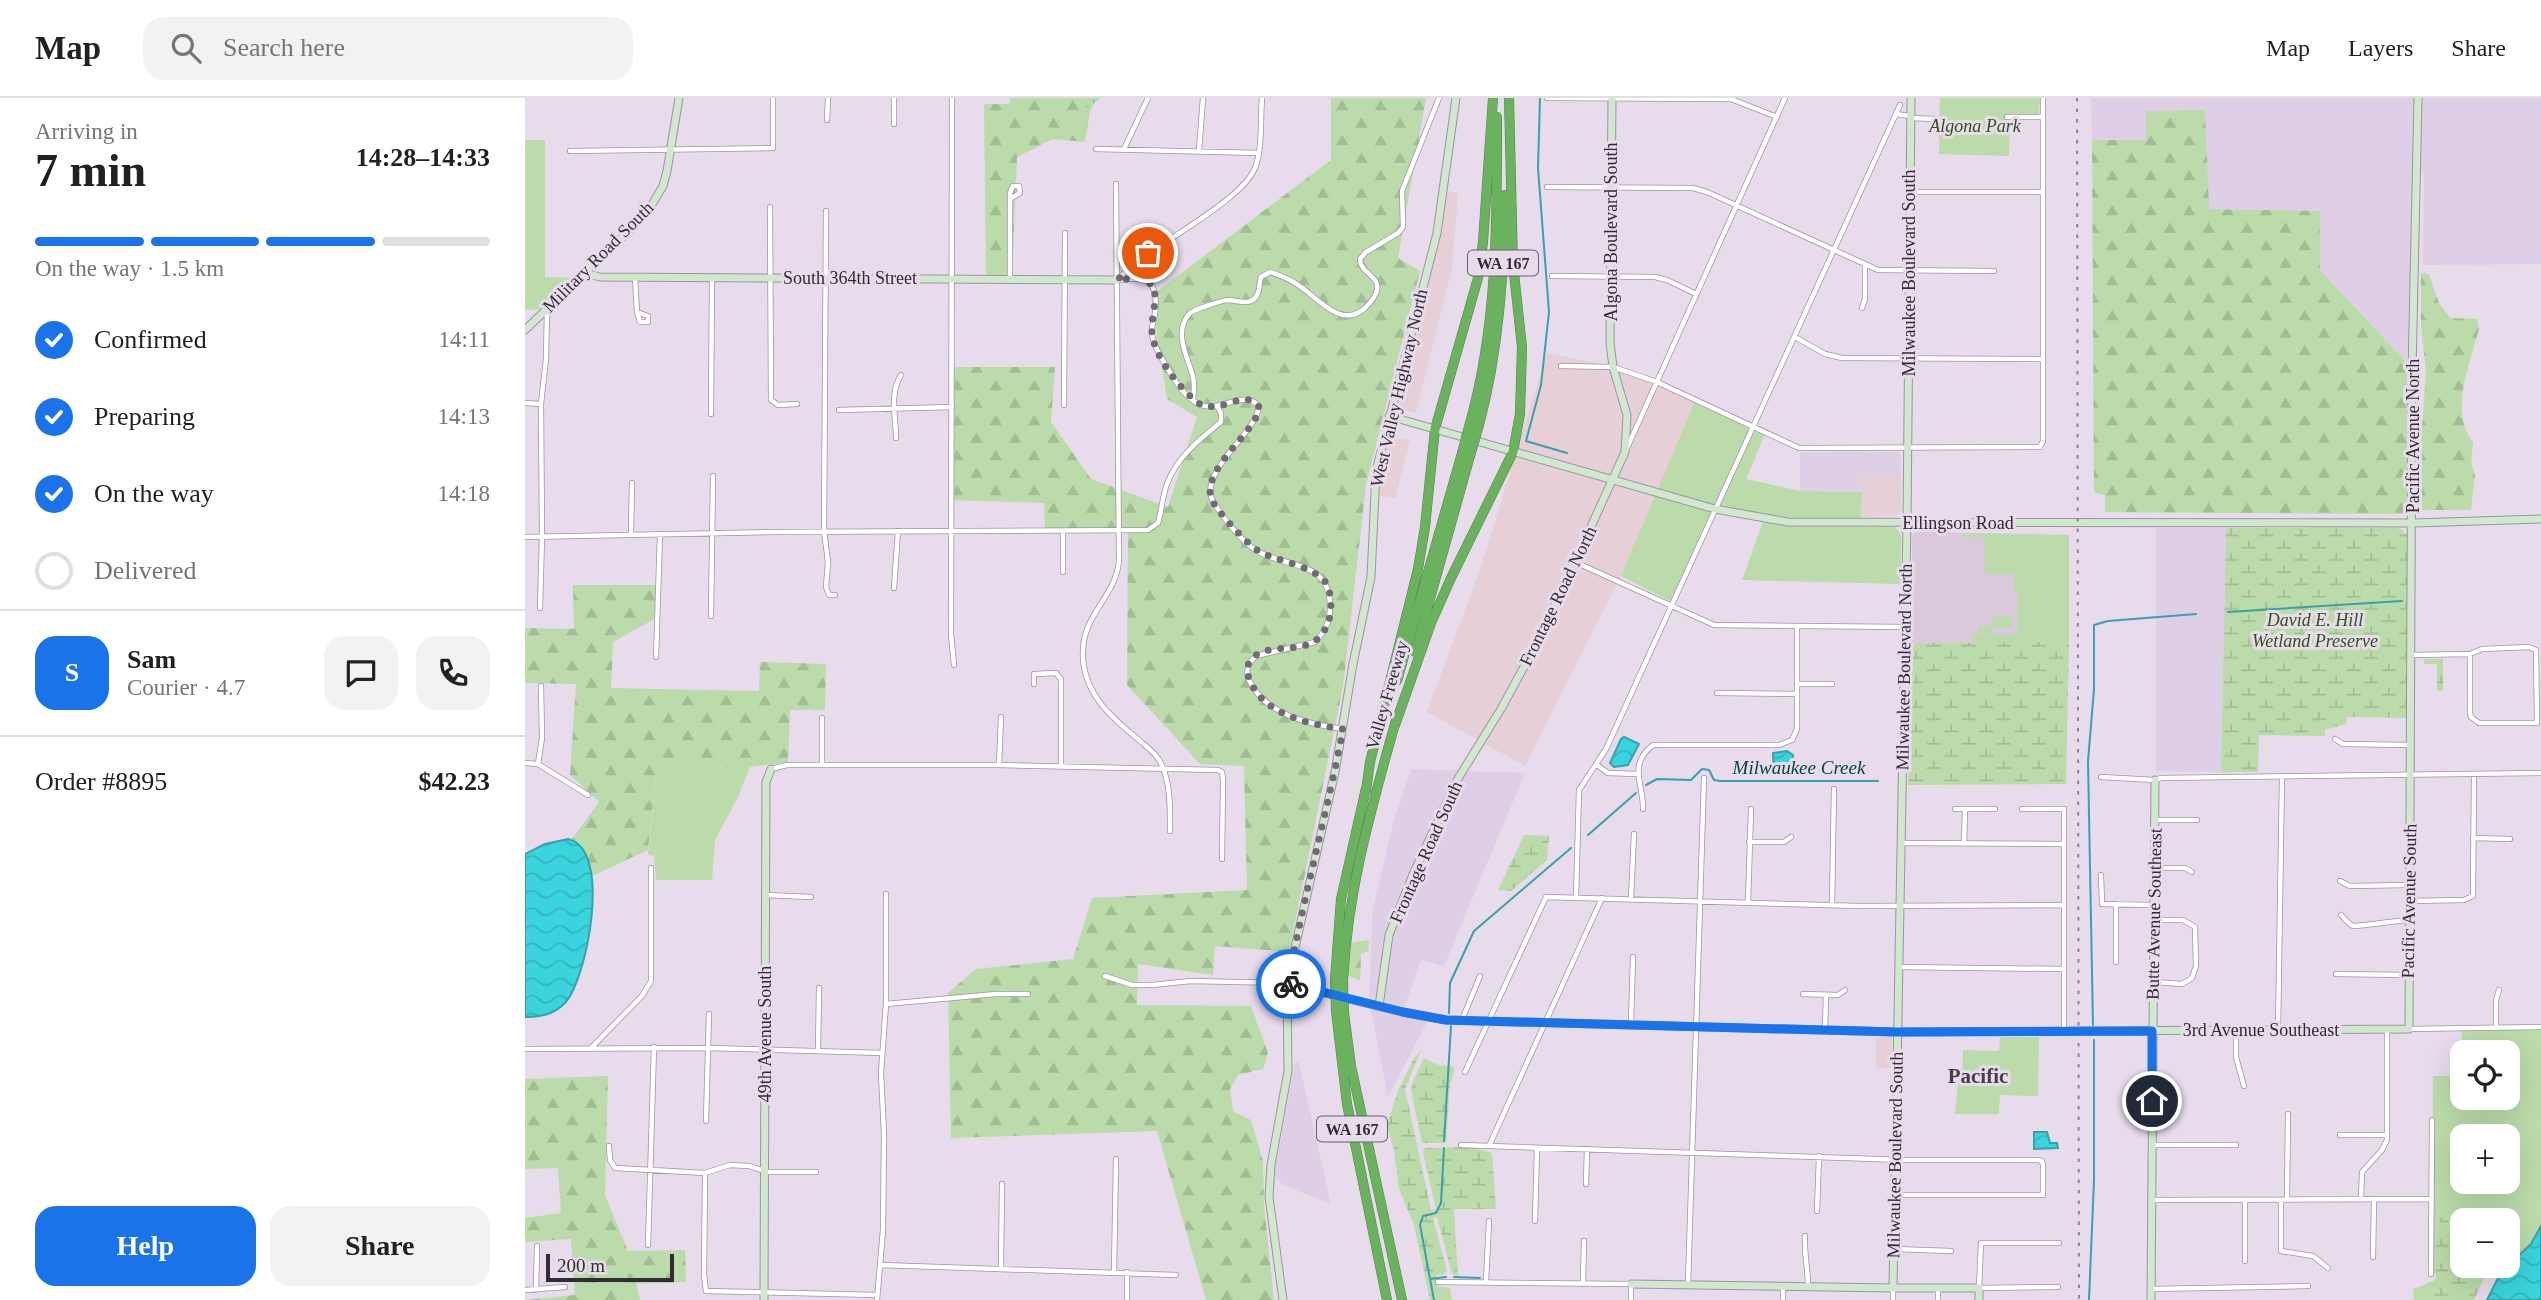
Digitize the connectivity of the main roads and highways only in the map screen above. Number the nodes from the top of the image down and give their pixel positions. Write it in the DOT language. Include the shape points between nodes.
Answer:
graph roads {
  1 [pos="1495,98"];
  2 [pos="1508,98"];
  3 [pos="1475,424"];
  4 [pos="1466,454"];
  5 [pos="1395,725"];
  6 [pos="1366,791"];
  7 [pos="1339,980"];
  8 [pos="1340,1012"];
  9 [pos="1388,1300"];
  10 [pos="1402,1300"];
  1 -- 3 [label="highway, Valley Freeway / WA 167" via="1492,295"];
  1 -- 6 [label="highway" via="1478,278 1435,429 1418,569"];
  2 -- 3 [label="highway, Valley Freeway / WA 167" via="1501,306 1491,376"];
  2 -- 5 [label="highway" via="1513,264 1522,347 1513,452 1431,623"];
  3 -- 4 [label="highway, Valley Freeway / WA 167, bridge"];
  4 -- 5 [label="highway, Valley Freeway / WA 167"];
  4 -- 6 [label="highway, Valley Freeway / WA 167"];
  5 -- 7 [label="highway, Valley Freeway / WA 167" via="1358,862"];
  6 -- 7 [label="highway, Valley Freeway / WA 167" via="1341,899"];
  7 -- 8 [label="highway, Valley Freeway / WA 167, bridge"];
  8 -- 9 [label="highway, Valley Freeway / WA 167" via="1347,1104"];
  8 -- 10 [label="highway, Valley Freeway / WA 167"];
}
